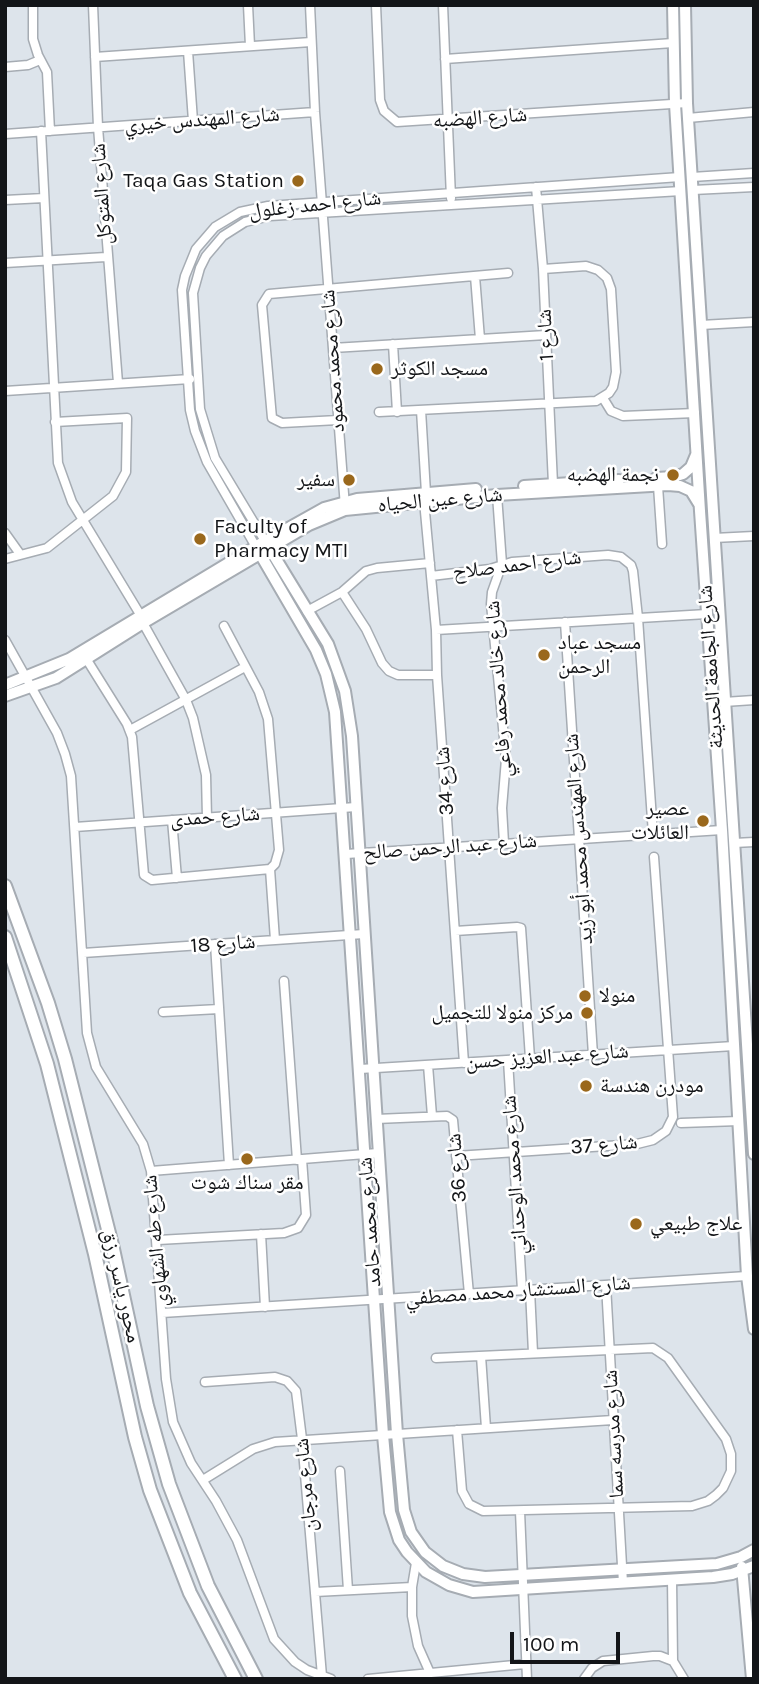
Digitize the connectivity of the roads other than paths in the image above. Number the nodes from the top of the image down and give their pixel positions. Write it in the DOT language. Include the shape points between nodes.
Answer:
graph roads {
  1 [pos="33,5"];
  2 [pos="93,5"];
  3 [pos="248,5"];
  4 [pos="310,5"];
  5 [pos="376,5"];
  6 [pos="443,5"];
  7 [pos="673,5"];
  8 [pos="685,5"];
  9 [pos="311,42"];
  10 [pos="673,43"];
  11 [pos="250,46"];
  12 [pos="188,51"];
  13 [pos="95,57"];
  14 [pos="445,59"];
  15 [pos="40,60"];
  16 [pos="5,67"];
  17 [pos="681,104"];
  18 [pos="314,112"];
  19 [pos="754,112"];
  20 [pos="688,118"];
  21 [pos="448,120"];
  22 [pos="193,121"];
  23 [pos="98,127"];
  24 [pos="46,131"];
  25 [pos="5,134"];
  26 [pos="754,173"];
  27 [pos="680,177"];
  28 [pos="692,177"];
  29 [pos="536,187"];
  30 [pos="754,187"];
  31 [pos="687,190"];
  32 [pos="450,193"];
  33 [pos="44,198"];
  34 [pos="5,200"];
  35 [pos="537,200"];
  36 [pos="321,202"];
  37 [pos="283,205"];
  38 [pos="451,205"];
  39 [pos="322,212"];
  40 [pos="284,215"];
  41 [pos="106,257"];
  42 [pos="48,261"];
  43 [pos="5,263"];
  44 [pos="543,269"];
  45 [pos="508,273"];
  46 [pos="475,276"];
  47 [pos="328,288"];
  48 [pos="754,323"];
  49 [pos="702,326"];
  50 [pos="546,335"];
  51 [pos="480,339"];
  52 [pos="393,344"];
  53 [pos="333,348"];
  54 [pos="698,363"];
  55 [pos="192,379"];
  56 [pos="118,383"];
  57 [pos="53,388"];
  58 [pos="5,391"];
  59 [pos="603,398"];
  60 [pos="549,404"];
  61 [pos="421,410"];
  62 [pos="379,412"];
  63 [pos="397,412"];
  64 [pos="695,413"];
  65 [pos="338,420"];
  66 [pos="55,422"];
  67 [pos="697,453"];
  68 [pos="215,458"];
  69 [pos="207,462"];
  70 [pos="552,484"];
  71 [pos="658,486"];
  72 [pos="498,495"];
  73 [pos="425,497"];
  74 [pos="344,506"];
  75 [pos="700,511"];
  76 [pos="84,520"];
  77 [pos="5,533"];
  78 [pos="754,536"];
  79 [pos="713,538"];
  80 [pos="662,544"];
  81 [pos="263,548"];
  82 [pos="20,554"];
  83 [pos="5,559"];
  84 [pos="429,563"];
  85 [pos="502,565"];
  86 [pos="431,576"];
  87 [pos="342,592"];
  88 [pos="307,611"];
  89 [pos="707,614"];
  90 [pos="638,618"];
  91 [pos="142,619"];
  92 [pos="565,622"];
  93 [pos="224,626"];
  94 [pos="493,627"];
  95 [pos="436,630"];
  96 [pos="5,640"];
  97 [pos="715,640"];
  98 [pos="87,660"];
  99 [pos="245,667"];
  100 [pos="437,675"];
  101 [pos="25,677"];
  102 [pos="5,685"];
  103 [pos="33,688"];
  104 [pos="5,696"];
  105 [pos="186,700"];
  106 [pos="754,700"];
  107 [pos="724,702"];
  108 [pos="130,730"];
  109 [pos="343,807"];
  110 [pos="355,807"];
  111 [pos="277,812"];
  112 [pos="207,818"];
  113 [pos="172,820"];
  114 [pos="140,823"];
  115 [pos="75,827"];
  116 [pos="722,830"];
  117 [pos="653,834"];
  118 [pos="579,839"];
  119 [pos="754,842"];
  120 [pos="734,843"];
  121 [pos="504,844"];
  122 [pos="450,847"];
  123 [pos="359,853"];
  124 [pos="346,854"];
  125 [pos="654,857"];
  126 [pos="270,869"];
  127 [pos="177,878"];
  128 [pos="5,886"];
  129 [pos="456,931"];
  130 [pos="364,934"];
  131 [pos="351,935"];
  132 [pos="5,937"];
  133 [pos="275,940"];
  134 [pos="215,944"];
  135 [pos="735,950"];
  136 [pos="83,953"];
  137 [pos="748,976"];
  138 [pos="284,981"];
  139 [pos="219,1009"];
  140 [pos="163,1012"];
  141 [pos="734,1045"];
  142 [pos="669,1050"];
  143 [pos="593,1055"];
  144 [pos="530,1058"];
  145 [pos="508,1060"];
  146 [pos="464,1063"];
  147 [pos="428,1065"];
  148 [pos="372,1068"];
  149 [pos="360,1069"];
  150 [pos="432,1116"];
  151 [pos="376,1119"];
  152 [pos="739,1121"];
  153 [pos="681,1123"];
  154 [pos="513,1152"];
  155 [pos="378,1153"];
  156 [pos="365,1154"];
  157 [pos="754,1154"];
  158 [pos="456,1156"];
  159 [pos="300,1159"];
  160 [pos="229,1165"];
  161 [pos="151,1171"];
  162 [pos="261,1234"];
  163 [pos="158,1240"];
  164 [pos="747,1276"];
  165 [pos="606,1285"];
  166 [pos="526,1290"];
  167 [pos="469,1294"];
  168 [pos="388,1299"];
  169 [pos="375,1300"];
  170 [pos="265,1307"];
  171 [pos="162,1313"];
  172 [pos="754,1329"];
  173 [pos="609,1348"];
  174 [pos="533,1353"];
  175 [pos="481,1356"];
  176 [pos="436,1358"];
  177 [pos="205,1382"];
  178 [pos="613,1420"];
  179 [pos="486,1428"];
  180 [pos="457,1430"];
  181 [pos="383,1434"];
  182 [pos="397,1434"];
  183 [pos="302,1439"];
  184 [pos="340,1471"];
  185 [pos="203,1480"];
  186 [pos="619,1508"];
  187 [pos="520,1511"];
  188 [pos="754,1550"];
  189 [pos="741,1557"];
  190 [pos="416,1563"];
  191 [pos="754,1566"];
  192 [pos="622,1569"];
  193 [pos="742,1571"];
  194 [pos="521,1575"];
  195 [pos="672,1579"];
  196 [pos="623,1583"];
  197 [pos="412,1587"];
  198 [pos="348,1590"];
  199 [pos="522,1590"];
  200 [pos="315,1592"];
  201 [pos="673,1661"];
  202 [pos="526,1664"];
  203 [pos="430,1673"];
  204 [pos="451,1675"];
  205 [pos="322,1676"];
  206 [pos="392,1678"];
  207 [pos="235,1679"];
  208 [pos="256,1679"];
  209 [pos="331,1679"];
  210 [pos="368,1679"];
  211 [pos="527,1679"];
  212 [pos="584,1679"];
  213 [pos="684,1679"];
  214 [pos="752,1679"];
  1 -- 15 [label="street" via="33,39"];
  2 -- 13 [label="street, شارع المتوكل"];
  3 -- 11 [label="street"];
  4 -- 9 [label="street, شارع محمد محمود"];
  5 -- 21 [label="street, شارع الهضبه" via="384,111 403,123"];
  6 -- 14 [label="street"];
  7 -- 10 [label="street, شارع الجامعة الحديثة"];
  8 -- 17 [label="street, شارع الجامعة الحديثة"];
  9 -- 11 [label="street"];
  9 -- 18 [label="street, شارع محمد محمود"];
  10 -- 14 [label="street"];
  10 -- 17 [label="street, شارع الجامعة الحديثة"];
  11 -- 12 [label="street"];
  12 -- 13 [label="street"];
  12 -- 22 [label="street"];
  13 -- 23 [label="street, شارع المتوكل"];
  14 -- 21 [label="street"];
  15 -- 16 [label="street"];
  15 -- 24 [label="street" via="48,76"];
  17 -- 20 [label="street, شارع الجامعة الحديثة"];
  17 -- 21 [label="street, شارع الهضبه"];
  17 -- 27 [label="street, شارع الجامعة الحديثة"];
  18 -- 22 [label="street, شارع المهندس خيري"];
  18 -- 36 [label="street, شارع محمد محمود"];
  19 -- 20 [label="street"];
  20 -- 28 [label="street, شارع الجامعة الحديثة"];
  21 -- 32 [label="street"];
  22 -- 23 [label="street, شارع المهندس خيري"];
  23 -- 24 [label="street, شارع المهندس خيري"];
  23 -- 41 [label="street, شارع المتوكل"];
  24 -- 25 [label="street, شارع المهندس خيري"];
  24 -- 33 [label="street"];
  26 -- 28 [label="street"];
  27 -- 29 [label="street, شارع احمد زغلول"];
  27 -- 31 [label="street, شارع الجامعة الحديثة"];
  28 -- 31 [label="street, شارع الجامعة الحديثة"];
  29 -- 32 [label="street, شارع احمد زغلول"];
  29 -- 35 [label="street, شارع 1"];
  30 -- 31 [label="street, شارع احمد زغلول"];
  31 -- 35 [label="street, شارع احمد زغلول"];
  31 -- 49 [label="street, شارع الجامعة الحديثة"];
  31 -- 54 [label="street, شارع الجامعة الحديثة"];
  32 -- 36 [label="street, شارع احمد زغلول"];
  32 -- 38 [label="street"];
  33 -- 34 [label="street"];
  33 -- 42 [label="street"];
  35 -- 38 [label="street, شارع احمد زغلول"];
  35 -- 44 [label="street, شارع 1"];
  36 -- 37 [label="street, شارع احمد زغلول"];
  36 -- 39 [label="street, شارع محمد محمود"];
  37 -- 40 [label="street"];
  37 -- 55 [label="street, شارع احمد زغلول" via="254,207 215,227 189,262 182,290"];
  38 -- 39 [label="street, شارع احمد زغلول"];
  39 -- 40 [label="street, شارع احمد زغلول"];
  39 -- 47 [label="street, شارع محمد محمود"];
  40 -- 55 [label="street, شارع احمد زغلول" via="257,217 233,228 206,256 193,293"];
  41 -- 42 [label="street"];
  41 -- 56 [label="street, شارع المتوكل"];
  42 -- 43 [label="street"];
  42 -- 57 [label="street"];
  44 -- 50 [label="street, شارع 1"];
  44 -- 59 [label="street" via="592,267 610,283 616,379"];
  45 -- 46 [label="street"];
  46 -- 47 [label="street"];
  46 -- 51 [label="street"];
  47 -- 53 [label="street, شارع محمد محمود"];
  47 -- 65 [label="street" via="273,292 262,305 272,418 282,423"];
  48 -- 49 [label="street"];
  49 -- 54 [label="street, شارع الجامعة الحديثة"];
  50 -- 51 [label="street"];
  50 -- 60 [label="street, شارع 1"];
  51 -- 52 [label="street"];
  52 -- 53 [label="street"];
  52 -- 63 [label="street"];
  53 -- 65 [label="street, شارع محمد محمود"];
  54 -- 64 [label="street, شارع الجامعة الحديثة"];
  54 -- 79 [label="street, شارع الجامعة الحديثة"];
  55 -- 56 [label="street"];
  55 -- 68 [label="street, شارع احمد زغلول"];
  55 -- 69 [label="street, شارع احمد زغلول" via="192,421"];
  56 -- 57 [label="street"];
  57 -- 58 [label="street"];
  57 -- 66 [label="street"];
  59 -- 60 [label="street"];
  59 -- 64 [label="street" via="611,411 623,416"];
  60 -- 61 [label="street"];
  60 -- 70 [label="street, شارع 1"];
  61 -- 63 [label="street"];
  61 -- 73 [label="street, شارع 34"];
  62 -- 63 [label="street"];
  64 -- 67 [label="street, شارع الجامعة الحديثة"];
  65 -- 74 [label="street, شارع محمد محمود"];
  66 -- 76 [label="street" via="61,476"];
  66 -- 76 [label="street" via="128,420 122,482 113,496"];
  67 -- 70 [label="street, شارع عين الحياه" via="687,471 673,477"];
  67 -- 75 [label="street, شارع الجامعة الحديثة"];
  68 -- 69 [label="street"];
  68 -- 81 [label="street, شارع احمد زغلول"];
  69 -- 81 [label="street, شارع احمد زغلول"];
  70 -- 73 [label="street, شارع عين الحياه"];
  71 -- 72 [label="street, شارع عين الحياه"];
  71 -- 75 [label="street, شارع عين الحياه" via="686,488 695,495"];
  71 -- 80 [label="street"];
  72 -- 73 [label="street, شارع عين الحياه"];
  72 -- 85 [label="street, شارع خالد محمد رفاعي"];
  73 -- 74 [label="street, شارع عين الحياه"];
  73 -- 84 [label="street, شارع 34"];
  74 -- 81 [label="street, شارع عين الحياه" via="315,512"];
  75 -- 89 [label="street, شارع الجامعة الحديثة"];
  76 -- 82 [label="street" via="47,548"];
  76 -- 91 [label="street"];
  77 -- 82 [label="street"];
  78 -- 79 [label="street"];
  79 -- 97 [label="street, شارع الجامعة الحديثة"];
  81 -- 88 [label="street, شارع محمد حامد"];
  81 -- 91 [label="street, شارع عين الحياه"];
  81 -- 109 [label="street, شارع محمد حامد" via="326,674 337,726"];
  82 -- 83 [label="street"];
  84 -- 86 [label="street, شارع 34"];
  84 -- 87 [label="street" via="372,569 361,573"];
  85 -- 86 [label="street, شارع احمد صلاح"];
  85 -- 90 [label="street, شارع احمد صلاح" via="621,557 634,571"];
  85 -- 94 [label="street, شارع خالد محمد رفاعي" via="491,598"];
  86 -- 95 [label="street, شارع 34"];
  87 -- 88 [label="street"];
  87 -- 100 [label="street" via="389,671"];
  88 -- 110 [label="street, شارع محمد حامد" via="328,645 345,691"];
  89 -- 90 [label="street"];
  89 -- 97 [label="street, شارع الجامعة الحديثة"];
  90 -- 92 [label="street"];
  90 -- 117 [label="street"];
  91 -- 98 [label="street, شارع عين الحياه"];
  91 -- 101 [label="street, شارع عين الحياه"];
  91 -- 105 [label="street"];
  92 -- 94 [label="street"];
  92 -- 118 [label="street, شارع المهندس محمد أبو زيد"];
  93 -- 99 [label="street"];
  94 -- 95 [label="street"];
  94 -- 121 [label="street, شارع خالد محمد رفاعي" via="506,759"];
  95 -- 100 [label="street, شارع 34"];
  96 -- 101 [label="street, شارع طه الشهاوي"];
  97 -- 107 [label="street, شارع الجامعة الحديثة"];
  97 -- 116 [label="street, شارع الجامعة الحديثة"];
  98 -- 103 [label="street, شارع عين الحياه"];
  98 -- 108 [label="street"];
  99 -- 105 [label="street"];
  99 -- 111 [label="street" via="268,719"];
  100 -- 122 [label="street, شارع 34"];
  101 -- 102 [label="street, شارع عين الحياه"];
  101 -- 103 [label="street, شارع طه الشهاوي"];
  103 -- 104 [label="street, شارع عين الحياه"];
  103 -- 115 [label="street, شارع طه الشهاوي" via="65,754"];
  105 -- 108 [label="street"];
  105 -- 112 [label="street" via="203,756"];
  106 -- 107 [label="street"];
  107 -- 120 [label="street, شارع الجامعة الحديثة"];
  108 -- 114 [label="street"];
  109 -- 110 [label="street, شارع حمدى"];
  109 -- 111 [label="street, شارع حمدى"];
  109 -- 124 [label="street, شارع محمد حامد"];
  110 -- 123 [label="street, شارع محمد حامد"];
  111 -- 112 [label="street, شارع حمدى"];
  111 -- 126 [label="street" via="279,857"];
  112 -- 113 [label="street, شارع حمدى"];
  113 -- 114 [label="street, شارع حمدى"];
  113 -- 127 [label="street"];
  114 -- 115 [label="street, شارع حمدى"];
  114 -- 127 [label="street" via="144,876 152,880"];
  115 -- 136 [label="street, شارع طه الشهاوي"];
  116 -- 117 [label="street, شارع عبد الرحمن صالح"];
  116 -- 135 [label="street, شارع الجامعة الحديثة"];
  117 -- 118 [label="street, شارع عبد الرحمن صالح"];
  118 -- 121 [label="street, شارع عبد الرحمن صالح"];
  118 -- 143 [label="street, شارع المهندس محمد أبو زيد"];
  119 -- 120 [label="street"];
  120 -- 135 [label="street, شارع الجامعة الحديثة"];
  121 -- 122 [label="street, شارع عبد الرحمن صالح"];
  122 -- 123 [label="street, شارع عبد الرحمن صالح"];
  122 -- 129 [label="street, شارع 34"];
  123 -- 124 [label="street, شارع عبد الرحمن صالح"];
  123 -- 130 [label="street, شارع محمد حامد"];
  124 -- 131 [label="street, شارع محمد حامد"];
  125 -- 142 [label="street"];
  126 -- 127 [label="street"];
  126 -- 133 [label="street"];
  128 -- 208 [label="main road, محور ياسر رزق" via="65,1059 169,1484 208,1586"];
  129 -- 144 [label="street" via="521,928"];
  129 -- 146 [label="street, شارع 34"];
  130 -- 131 [label="street, شارع 18"];
  130 -- 148 [label="street, شارع محمد حامد"];
  131 -- 133 [label="street, شارع 18"];
  131 -- 149 [label="street, شارع محمد حامد"];
  132 -- 207 [label="main road, محور ياسر رزق" via="47,1064 150,1490 190,1593"];
  133 -- 134 [label="street, شارع 18"];
  134 -- 136 [label="street, شارع 18"];
  134 -- 139 [label="street"];
  135 -- 137 [label="street, شارع الجامعة الحديثة"];
  135 -- 141 [label="street, شارع الجامعة الحديثة"];
  136 -- 161 [label="street, شارع طه الشهاوي" via="90,1051 104,1083 143,1144"];
  137 -- 157 [label="street, شارع الجامعة الحديثة"];
  138 -- 159 [label="street"];
  139 -- 140 [label="street"];
  139 -- 160 [label="street"];
  141 -- 142 [label="street, شارع عبد العزيز حسن"];
  141 -- 152 [label="street, شارع الجامعة الحديثة"];
  142 -- 143 [label="street, شارع عبد العزيز حسن"];
  142 -- 154 [label="street, شارع 37" via="673,1117 660,1137 637,1144"];
  143 -- 144 [label="street, شارع عبد العزيز حسن"];
  144 -- 145 [label="street, شارع عبد العزيز حسن"];
  145 -- 146 [label="street, شارع عبد العزيز حسن"];
  145 -- 154 [label="street, شارع محمد الوحداني"];
  146 -- 147 [label="street, شارع عبد العزيز حسن"];
  147 -- 148 [label="street, شارع عبد العزيز حسن"];
  147 -- 150 [label="street"];
  148 -- 149 [label="street, شارع عبد العزيز حسن"];
  148 -- 151 [label="street, شارع محمد حامد"];
  149 -- 156 [label="street, شارع محمد حامد"];
  150 -- 151 [label="street, شارع 36"];
  150 -- 158 [label="street, شارع 36" via="451,1118"];
  151 -- 155 [label="street, شارع محمد حامد"];
  152 -- 153 [label="street"];
  152 -- 164 [label="street, شارع الجامعة الحديثة"];
  154 -- 158 [label="street, شارع 37"];
  154 -- 166 [label="street, شارع محمد الوحداني"];
  155 -- 156 [label="street"];
  155 -- 168 [label="street, شارع محمد حامد"];
  156 -- 159 [label="street"];
  156 -- 169 [label="street, شارع محمد حامد"];
  158 -- 167 [label="street, شارع 36"];
  159 -- 160 [label="street"];
  159 -- 162 [label="street" via="303,1222 291,1232"];
  160 -- 161 [label="street"];
  161 -- 163 [label="street, شارع طه الشهاوي"];
  162 -- 163 [label="street"];
  162 -- 170 [label="street"];
  163 -- 171 [label="street, شارع طه الشهاوي"];
  164 -- 165 [label="street, شارع المستشار محمد مصطفي"];
  164 -- 172 [label="street, شارع الجامعة الحديثة"];
  165 -- 166 [label="street, شارع المستشار محمد مصطفي"];
  165 -- 173 [label="street, شارع مدرسه سما"];
  166 -- 167 [label="street, شارع المستشار محمد مصطفي"];
  166 -- 174 [label="street, شارع محمد الوحداني"];
  167 -- 168 [label="street, شارع المستشار محمد مصطفي"];
  168 -- 169 [label="street, شارع المستشار محمد مصطفي"];
  168 -- 182 [label="street, شارع محمد حامد"];
  169 -- 170 [label="street, شارع المستشار محمد مصطفي"];
  169 -- 181 [label="street, شارع محمد حامد"];
  170 -- 171 [label="street, شارع المستشار محمد مصطفي"];
  171 -- 185 [label="street, شارع طه الشهاوي" via="173,1422"];
  173 -- 174 [label="street"];
  173 -- 178 [label="street, شارع مدرسه سما"];
  173 -- 186 [label="street" via="648,1346 664,1354 722,1432 732,1454 723,1488 708,1501 692,1506"];
  174 -- 175 [label="street"];
  175 -- 176 [label="street"];
  175 -- 179 [label="street"];
  177 -- 183 [label="street, شارع مرجان" via="275,1377 287,1381 299,1398"];
  178 -- 179 [label="street"];
  178 -- 186 [label="street, شارع مدرسه سما"];
  179 -- 180 [label="street"];
  180 -- 182 [label="street"];
  180 -- 187 [label="street" via="464,1498 482,1511"];
  181 -- 182 [label="street"];
  181 -- 183 [label="street"];
  181 -- 190 [label="street, شارع محمد حامد" via="393,1526"];
  182 -- 194 [label="street, شارع محمد حامد" via="404,1510 411,1532 425,1552 463,1574"];
  183 -- 185 [label="street" via="259,1446"];
  183 -- 200 [label="street, شارع مرجان"];
  184 -- 198 [label="street"];
  185 -- 205 [label="street, شارع طه الشهاوي" via="237,1539 274,1639 295,1662"];
  186 -- 187 [label="street"];
  186 -- 192 [label="street, شارع مدرسه سما"];
  187 -- 194 [label="street"];
  188 -- 189 [label="street, شارع محمد حامد"];
  189 -- 192 [label="street, شارع محمد حامد" via="717,1564"];
  189 -- 193 [label="street"];
  190 -- 197 [label="street"];
  190 -- 199 [label="street, شارع محمد حامد" via="461,1589"];
  191 -- 193 [label="street, شارع محمد حامد"];
  192 -- 194 [label="street, شارع محمد حامد"];
  192 -- 196 [label="street, شارع مدرسه سما"];
  193 -- 195 [label="street, شارع محمد حامد"];
  193 -- 214 [label="street"];
  194 -- 199 [label="street"];
  195 -- 196 [label="street, شارع محمد حامد"];
  195 -- 201 [label="street"];
  196 -- 199 [label="street, شارع محمد حامد"];
  197 -- 198 [label="street"];
  197 -- 203 [label="street" via="414,1631"];
  198 -- 200 [label="street"];
  199 -- 202 [label="street"];
  200 -- 205 [label="street, شارع مرجان"];
  201 -- 212 [label="street" via="660,1656 610,1659 597,1664"];
  201 -- 213 [label="street"];
  202 -- 204 [label="street"];
  202 -- 211 [label="street"];
  203 -- 204 [label="street"];
  203 -- 206 [label="street"];
  205 -- 209 [label="street, شارع طه الشهاوي"];
  206 -- 210 [label="street"];
}
